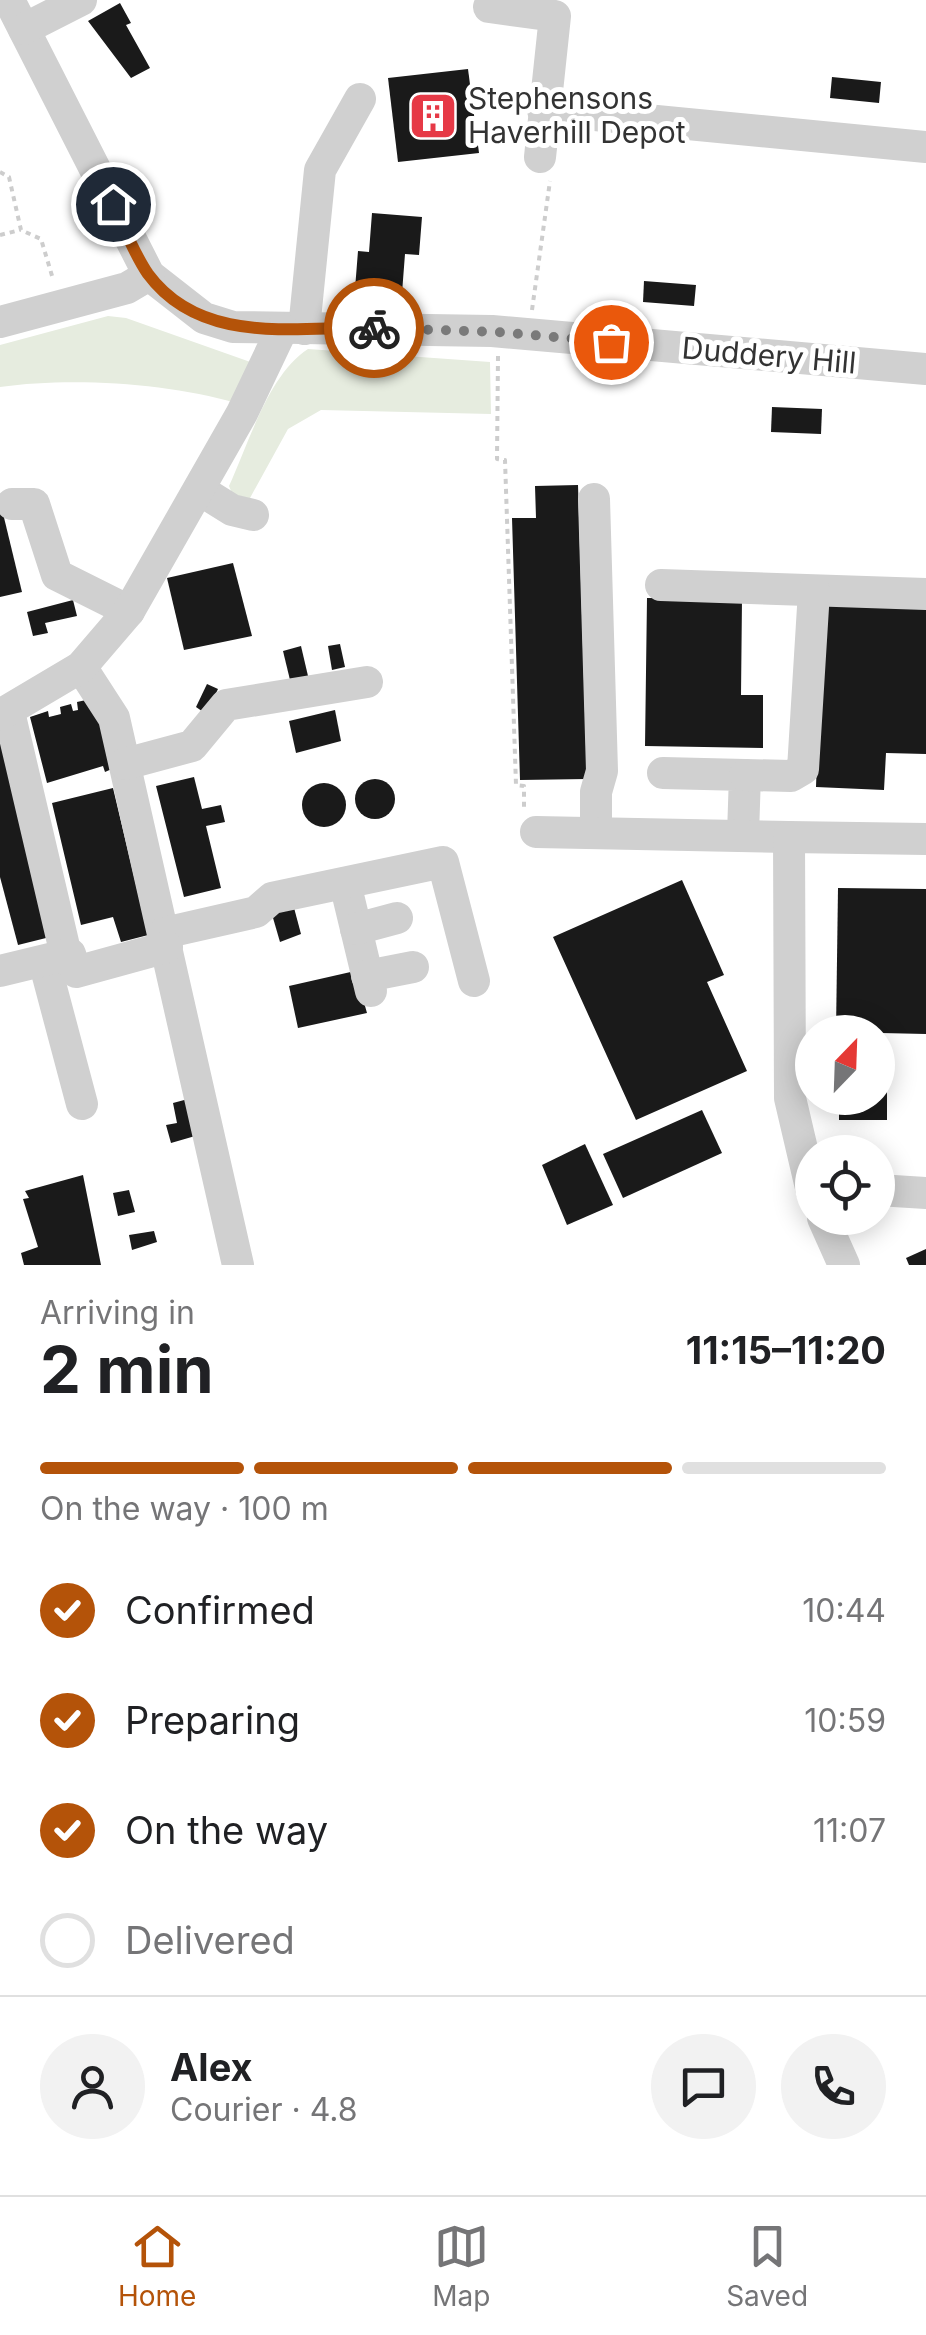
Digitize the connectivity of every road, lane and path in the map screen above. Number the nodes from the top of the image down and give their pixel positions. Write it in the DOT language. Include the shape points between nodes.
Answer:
graph roads {
  1 [pos="81,0"];
  2 [pos="489,7"];
  3 [pos="17,14"];
  4 [pos="360,98"];
  5 [pos="543,110"];
  6 [pos="926,147"];
  7 [pos="540,157"];
  8 [pos="0,172"];
  9 [pos="21,230"];
  10 [pos="0,236"];
  11 [pos="149,275"];
  12 [pos="62,308"];
  13 [pos="0,322"];
  14 [pos="293,329"];
  15 [pos="513,333"];
  16 [pos="926,369"];
  17 [pos="200,490"];
  18 [pos="594,499"];
  19 [pos="12,504"];
  20 [pos="253,515"];
  21 [pos="661,585"];
  22 [pos="814,591"];
  23 [pos="926,594"];
  24 [pos="129,611"];
  25 [pos="81,668"];
  26 [pos="367,682"];
  27 [pos="5,714"];
  28 [pos="125,764"];
  29 [pos="663,773"];
  30 [pos="744,775"];
  31 [pos="530,825"];
  32 [pos="596,832"];
  33 [pos="743,834"];
  34 [pos="788,836"];
  35 [pos="926,839"];
  36 [pos="345,882"];
  37 [pos="398,924"];
  38 [pos="357,933"];
  39 [pos="165,940"];
  40 [pos="55,958"];
  41 [pos="2,963"];
  42 [pos="413,967"];
  43 [pos="474,982"];
  44 [pos="82,1104"];
  45 [pos="799,1135"];
  46 [pos="895,1191"];
  47 [pos="926,1193"];
  48 [pos="831,1235"];
  49 [pos="238,1265"];
  50 [pos="844,1265"];
  1 -- 3 [label="street"];
  2 -- 5 [label="street" via="555,16"];
  3 -- 11 [label="street"];
  4 -- 14 [label="street" via="320,170"];
  5 -- 6 [label="street"];
  5 -- 7 [label="street"];
  7 -- 15 [label="path" via="552,162"];
  8 -- 9 [label="path" via="9,177"];
  9 -- 10 [label="path"];
  9 -- 12 [label="path" via="41,238"];
  11 -- 12 [label="street"];
  11 -- 14 [label="street, Duddery Hill" via="204,318 234,327"];
  12 -- 13 [label="street"];
  14 -- 15 [label="street, Duddery Hill"];
  14 -- 17 [label="street"];
  15 -- 16 [label="street, Duddery Hill"];
  15 -- 31 [label="path" via="497,459 505,460 516,785 524,786"];
  17 -- 20 [label="street"];
  17 -- 24 [label="street"];
  18 -- 32 [label="street" via="602,771"];
  19 -- 24 [label="street" via="34,504 56,575"];
  21 -- 22 [label="street"];
  22 -- 23 [label="street"];
  22 -- 30 [label="street" via="803,769 792,776"];
  24 -- 25 [label="street"];
  25 -- 27 [label="street"];
  25 -- 28 [label="street" via="114,718"];
  26 -- 28 [label="street" via="226,705 192,746"];
  27 -- 40 [label="street"];
  28 -- 39 [label="street"];
  29 -- 30 [label="street"];
  30 -- 33 [label="street"];
  31 -- 32 [label="street"];
  32 -- 33 [label="street"];
  33 -- 34 [label="street"];
  34 -- 35 [label="street"];
  34 -- 45 [label="street" via="790,1098"];
  36 -- 38 [label="street"];
  36 -- 39 [label="street" via="272,898 256,912"];
  36 -- 43 [label="street" via="443,862"];
  37 -- 38 [label="street"];
  38 -- 42 [label="street" via="369,983"];
  39 -- 40 [label="street" via="76,972 70,954"];
  39 -- 49 [label="street"];
  40 -- 41 [label="street"];
  40 -- 44 [label="street"];
  46 -- 47 [label="street"];
  48 -- 50 [label="street"];
}
